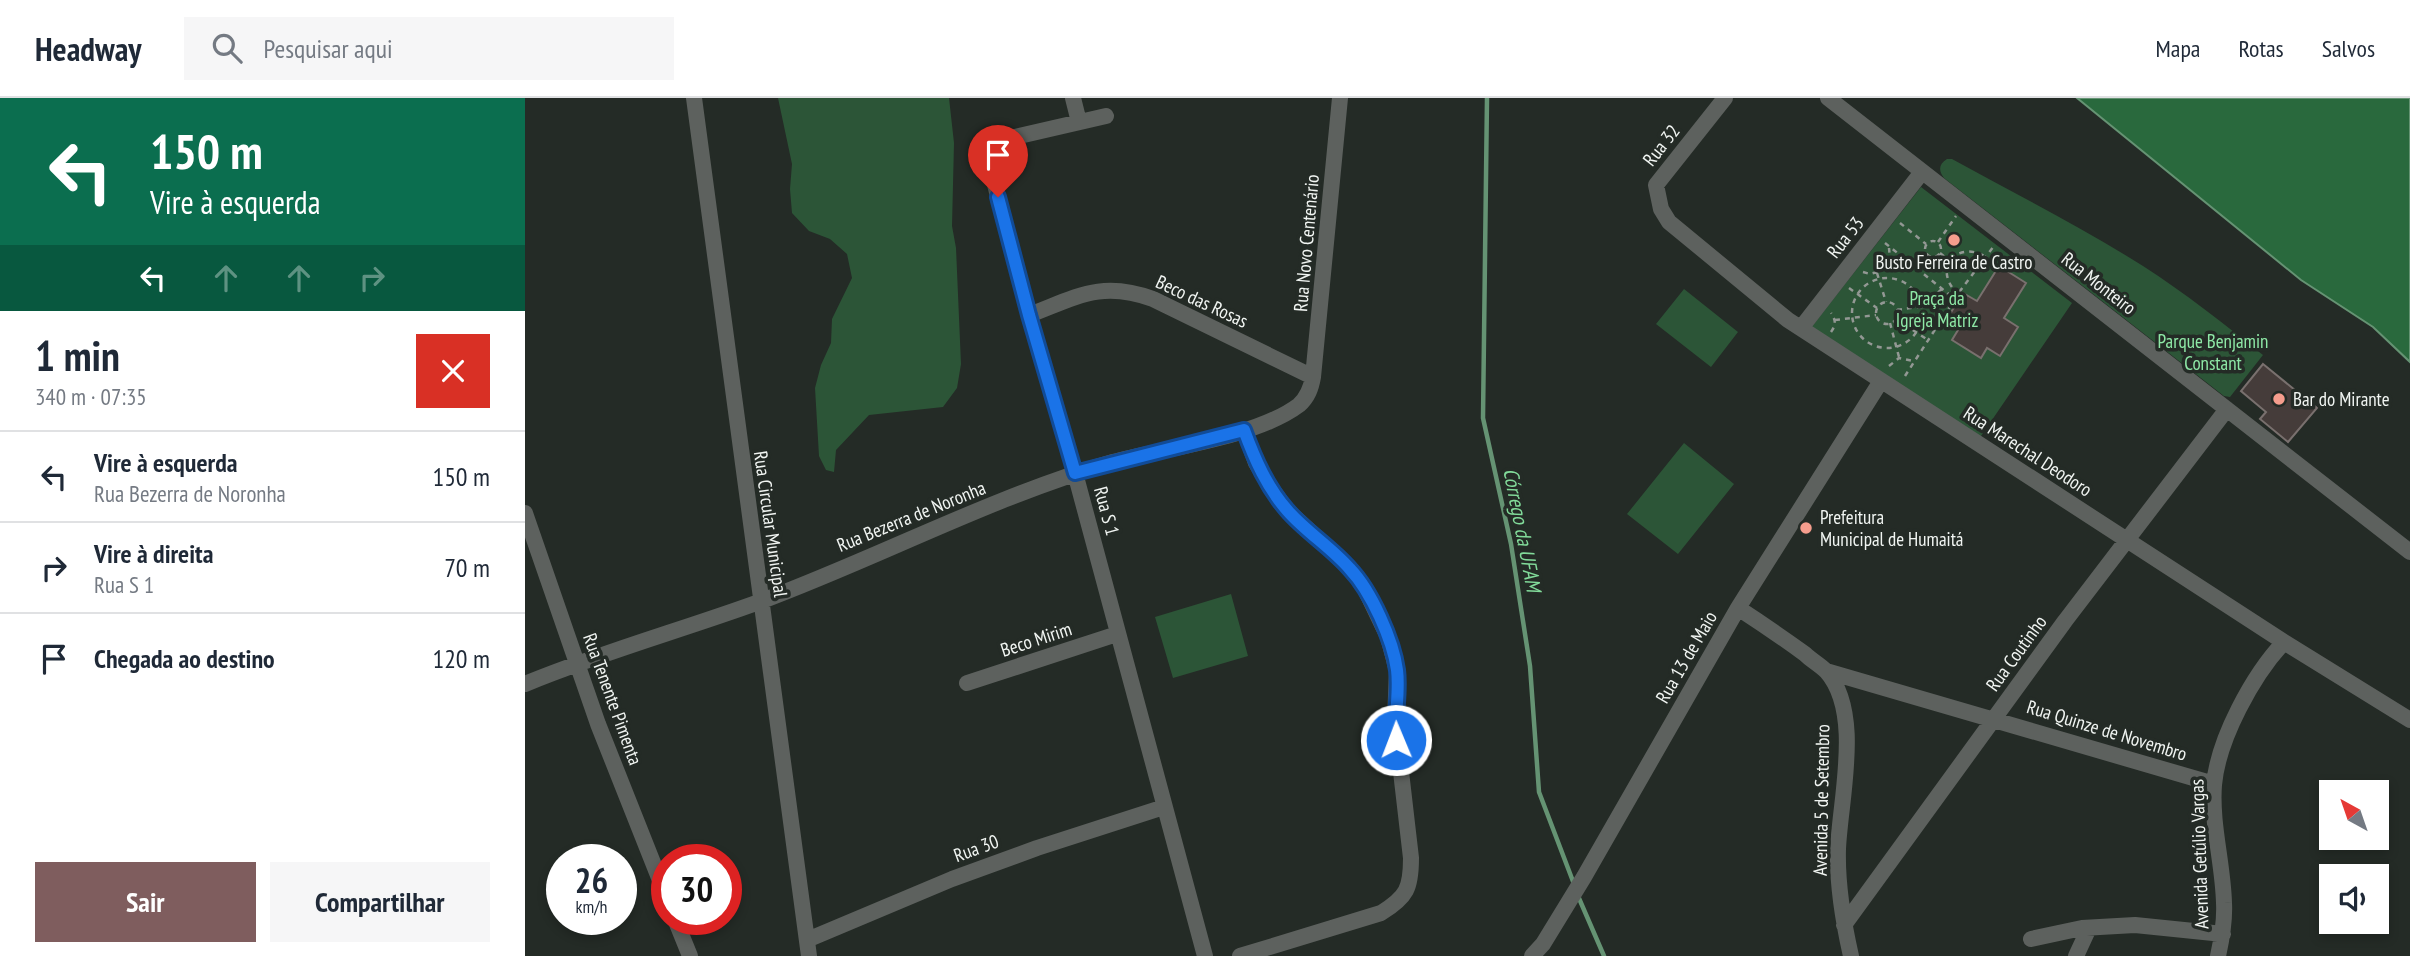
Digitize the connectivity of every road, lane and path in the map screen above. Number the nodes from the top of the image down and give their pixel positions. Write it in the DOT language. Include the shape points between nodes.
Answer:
graph roads {
  1 [pos="694,98"];
  2 [pos="1073,98"];
  3 [pos="1341,98"];
  4 [pos="1725,98"];
  5 [pos="1828,98"];
  6 [pos="1106,116"];
  7 [pos="1079,122"];
  8 [pos="1922,172"];
  9 [pos="1656,185"];
  10 [pos="1963,205"];
  11 [pos="1889,215"];
  12 [pos="1874,234"];
  13 [pos="2001,234"];
  14 [pos="1938,242"];
  15 [pos="1926,244"];
  16 [pos="1888,245"];
  17 [pos="1940,253"];
  18 [pos="1929,256"];
  19 [pos="1987,257"];
  20 [pos="1950,261"];
  21 [pos="1851,263"];
  22 [pos="1920,269"];
  23 [pos="1877,273"];
  24 [pos="1879,278"];
  25 [pos="1839,279"];
  26 [pos="1943,289"];
  27 [pos="1960,291"];
  28 [pos="1857,295"];
  29 [pos="1956,300"];
  30 [pos="1886,302"];
  31 [pos="1820,303"];
  32 [pos="1932,305"];
  33 [pos="1922,307"];
  34 [pos="1877,308"];
  35 [pos="1898,310"];
  36 [pos="1029,315"];
  37 [pos="1876,315"];
  38 [pos="1852,318"];
  39 [pos="1896,319"];
  40 [pos="1835,320"];
  41 [pos="1943,320"];
  42 [pos="1890,323"];
  43 [pos="1801,328"];
  44 [pos="1917,332"];
  45 [pos="1928,340"];
  46 [pos="1823,343"];
  47 [pos="1897,348"];
  48 [pos="1899,358"];
  49 [pos="1915,362"];
  50 [pos="1881,381"];
  51 [pos="1312,384"];
  52 [pos="1896,391"];
  53 [pos="2227,409"];
  54 [pos="1244,430"];
  55 [pos="1075,473"];
  56 [pos="525,513"];
  57 [pos="2127,540"];
  58 [pos="2410,552"];
  59 [pos="760,601"];
  60 [pos="1738,608"];
  61 [pos="1117,634"];
  62 [pos="2284,642"];
  63 [pos="578,663"];
  64 [pos="1826,671"];
  65 [pos="967,683"];
  66 [pos="525,684"];
  67 [pos="1995,719"];
  68 [pos="2410,720"];
  69 [pos="2214,784"];
  70 [pos="1164,807"];
  71 [pos="651,858"];
  72 [pos="1844,925"];
  73 [pos="2089,928"];
  74 [pos="2223,934"];
  75 [pos="681,935"];
  76 [pos="2031,939"];
  77 [pos="808,948"];
  78 [pos="690,956"];
  79 [pos="1205,956"];
  80 [pos="1240,956"];
  81 [pos="1532,956"];
  82 [pos="1851,956"];
  83 [pos="2076,956"];
  84 [pos="2218,956"];
  1 -- 59 [label="street, Rua Circular Municipal"];
  2 -- 7 [label="street"];
  3 -- 51 [label="street, Rua Novo Centenário"];
  4 -- 9 [label="street, Rua 32"];
  5 -- 8 [label="street, Rua Monteiro"];
  6 -- 7 [label="street, Rua S 1"];
  7 -- 36 [label="street, Rua S 1" via="1003,142 992,161"];
  8 -- 10 [label="street, Rua Monteiro"];
  8 -- 11 [label="street, Rua 53"];
  9 -- 43 [label="street, Rua Marechal Deodoro" via="1669,222"];
  10 -- 13 [label="street, Rua Monteiro"];
  10 -- 14 [label="path"];
  11 -- 12 [label="street, Rua 53"];
  11 -- 15 [label="path"];
  12 -- 16 [label="path"];
  12 -- 21 [label="street, Rua 53"];
  13 -- 19 [label="path"];
  13 -- 53 [label="street, Rua Monteiro"];
  14 -- 15 [label="path"];
  14 -- 17 [label="path"];
  15 -- 18 [label="path"];
  16 -- 22 [label="path"];
  16 -- 23 [label="path" via="1890,259"];
  17 -- 18 [label="path"];
  17 -- 20 [label="path"];
  18 -- 22 [label="path"];
  19 -- 20 [label="path" via="1970,250"];
  19 -- 27 [label="path"];
  20 -- 27 [label="path" via="1948,282"];
  21 -- 23 [label="path" via="1864,272"];
  21 -- 25 [label="street, Rua 53"];
  22 -- 26 [label="path"];
  23 -- 24 [label="path"];
  24 -- 28 [label="path"];
  24 -- 30 [label="path"];
  24 -- 33 [label="path" via="1907,285"];
  25 -- 28 [label="path"];
  25 -- 31 [label="street, Rua 53"];
  26 -- 29 [label="path"];
  26 -- 32 [label="path"];
  27 -- 29 [label="path"];
  28 -- 34 [label="path"];
  28 -- 38 [label="path"];
  29 -- 41 [label="path"];
  30 -- 34 [label="path"];
  30 -- 35 [label="path"];
  31 -- 40 [label="path"];
  31 -- 43 [label="street, Rua 53"];
  32 -- 33 [label="path"];
  32 -- 41 [label="path"];
  33 -- 35 [label="path"];
  33 -- 44 [label="path"];
  34 -- 37 [label="path"];
  35 -- 39 [label="path"];
  36 -- 51 [label="street, Beco das Rosas" via="1097,290 1132,292"];
  36 -- 55 [label="street, Rua S 1"];
  37 -- 38 [label="path"];
  37 -- 42 [label="path"];
  38 -- 40 [label="path"];
  38 -- 47 [label="path" via="1866,341 1881,348"];
  39 -- 42 [label="path"];
  39 -- 44 [label="path"];
  40 -- 46 [label="path"];
  41 -- 45 [label="path"];
  42 -- 47 [label="path"];
  43 -- 46 [label="street, Rua Marechal Deodoro"];
  44 -- 45 [label="path"];
  44 -- 47 [label="path"];
  45 -- 49 [label="path"];
  46 -- 50 [label="street, Rua Marechal Deodoro"];
  47 -- 48 [label="path"];
  48 -- 49 [label="path"];
  48 -- 50 [label="path"];
  49 -- 52 [label="path"];
  50 -- 52 [label="street, Rua Marechal Deodoro"];
  50 -- 60 [label="street, Rua 13 de Maio"];
  51 -- 54 [label="street, Rua Bezerra de Noronha" via="1300,404"];
  52 -- 57 [label="street, Rua Marechal Deodoro"];
  53 -- 57 [label="street, Rua Coutinho"];
  53 -- 58 [label="street, Rua Monteiro"];
  54 -- 55 [label="street, Rua Bezerra de Noronha"];
  54 -- 80 [label="street" via="1269,485 1287,510 1350,568 1388,637 1397,671 1395,720 1411,876 1399,902 1381,913"];
  55 -- 59 [label="street, Rua Bezerra de Noronha"];
  55 -- 61 [label="street, Rua S 1"];
  56 -- 63 [label="street, Rua Tenente Pimenta"];
  57 -- 62 [label="street, Rua Marechal Deodoro"];
  57 -- 67 [label="street, Rua Coutinho"];
  59 -- 63 [label="street, Rua Bezerra de Noronha"];
  59 -- 77 [label="street, Rua Circular Municipal"];
  60 -- 64 [label="street, Avenida 5 de Setembro"];
  60 -- 81 [label="street, Rua 13 de Maio" via="1584,877"];
  61 -- 65 [label="street, Beco Mirim"];
  61 -- 70 [label="street, Rua S 1"];
  62 -- 68 [label="street, Rua Marechal Deodoro"];
  62 -- 69 [label="street, Avenida Getúlio Vargas" via="2251,682"];
  63 -- 66 [label="street, Rua Bezerra de Noronha"];
  63 -- 71 [label="street, Rua Tenente Pimenta"];
  64 -- 67 [label="street, Rua Quinze de Novembro"];
  64 -- 72 [label="street, Avenida 5 de Setembro" via="1840,697 1845,720 1838,851"];
  67 -- 69 [label="street, Rua Quinze de Novembro"];
  67 -- 72 [label="street, Rua Coutinho"];
  69 -- 74 [label="street, Avenida Getúlio Vargas"];
  70 -- 77 [label="street, Rua 30" via="976,870"];
  70 -- 79 [label="street, Rua S 1"];
  72 -- 82 [label="street, Avenida 5 de Setembro"];
  73 -- 74 [label="street" via="2135,925"];
  73 -- 76 [label="street"];
  73 -- 83 [label="street"];
  74 -- 84 [label="street, Avenida Getúlio Vargas"];
  75 -- 78 [label="street"];
}
